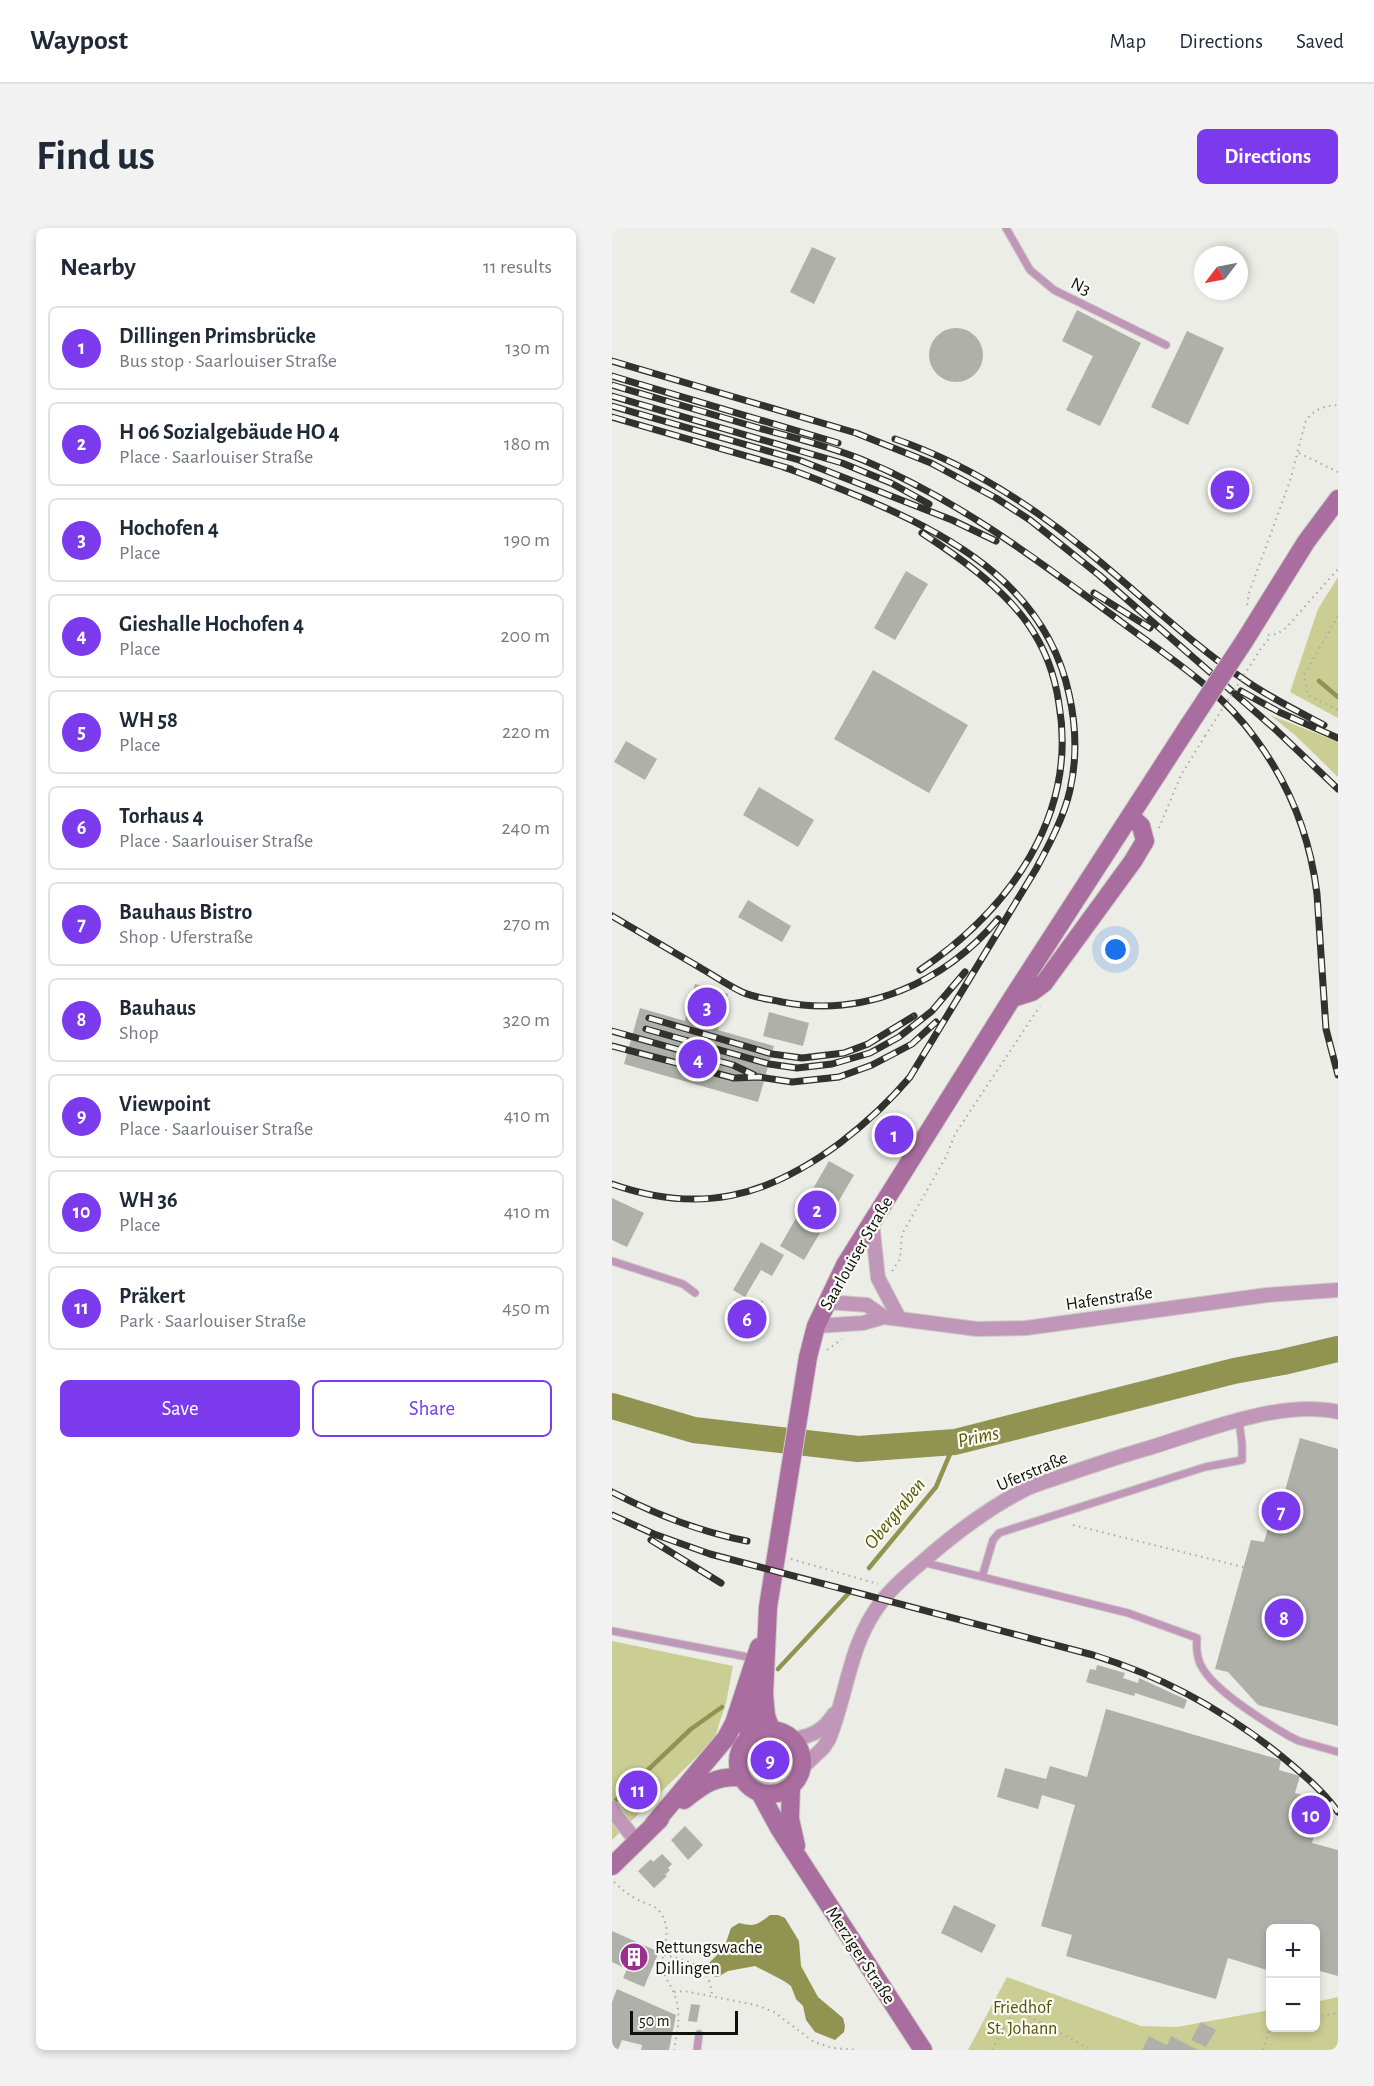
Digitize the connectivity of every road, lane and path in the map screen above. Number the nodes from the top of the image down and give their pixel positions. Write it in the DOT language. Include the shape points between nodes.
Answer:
graph roads {
  1 [pos="1006,228"];
  2 [pos="1166,345"];
  3 [pos="1338,405"];
  4 [pos="1299,453"];
  5 [pos="1338,472"];
  6 [pos="1338,499"];
  7 [pos="1338,569"];
  8 [pos="1338,616"];
  9 [pos="1271,636"];
  10 [pos="1252,640"];
  11 [pos="1338,710"];
  12 [pos="1131,817"];
  13 [pos="1157,836"];
  14 [pos="1012,999"];
  15 [pos="1040,1006"];
  16 [pos="872,1221"];
  17 [pos="612,1261"];
  18 [pos="878,1278"];
  19 [pos="1338,1290"];
  20 [pos="695,1293"];
  21 [pos="826,1302"];
  22 [pos="884,1317"];
  23 [pos="899,1318"];
  24 [pos="854,1323"];
  25 [pos="816,1326"];
  26 [pos="817,1354"];
  27 [pos="1338,1412"];
  28 [pos="1239,1421"];
  29 [pos="1073,1525"];
  30 [pos="778,1546"];
  31 [pos="922,1562"];
  32 [pos="1243,1567"];
  33 [pos="982,1577"];
  34 [pos="872,1582"];
  35 [pos="768,1606"];
  36 [pos="612,1631"];
  37 [pos="763,1633"];
  38 [pos="756,1658"];
  39 [pos="838,1708"];
  40 [pos="771,1729"];
  41 [pos="748,1737"];
  42 [pos="793,1739"];
  43 [pos="1338,1752"];
  44 [pos="739,1769"];
  45 [pos="801,1769"];
  46 [pos="791,1786"];
  47 [pos="760,1793"];
  48 [pos="614,1811"];
  49 [pos="653,1825"];
  50 [pos="636,1841"];
  51 [pos="800,1859"];
  52 [pos="612,1866"];
  53 [pos="612,1881"];
  54 [pos="664,1955"];
  55 [pos="674,1992"];
  56 [pos="712,1997"];
  57 [pos="1338,2013"];
  58 [pos="1320,2016"];
  59 [pos="1268,2032"];
  60 [pos="699,2034"];
  61 [pos="674,2050"];
  62 [pos="697,2050"];
  63 [pos="858,2050"];
  64 [pos="923,2050"];
  65 [pos="992,2050"];
  66 [pos="1092,2050"];
  67 [pos="1263,2050"];
  1 -- 2 [label="lane, N3" via="1030,270 1054,290"];
  3 -- 4 [label="path" via="1325,406 1306,420"];
  4 -- 5 [label="path"];
  4 -- 10 [label="path" via="1249,593"];
  6 -- 10 [label="main road, Saarlouiser Straße" via="1306,542"];
  7 -- 9 [label="path" via="1286,628"];
  8 -- 11 [label="path" via="1304,675 1308,695"];
  9 -- 10 [label="path"];
  9 -- 10 [label="path"];
  10 -- 12 [label="main road, Saarlouiser Straße, bridge" via="1189,725"];
  10 -- 13 [label="path, bridge" via="1205,736 1181,775"];
  12 -- 14 [label="main road, Saarlouiser Straße"];
  12 -- 14 [label="main road" via="1141,826 1145,841 1133,861 1044,983"];
  14 -- 16 [label="main road, Saarlouiser Straße"];
  15 -- 18 [label="path" via="955,1134 902,1234 898,1263"];
  16 -- 18 [label="street"];
  16 -- 21 [label="main road, Saarlouiser Straße"];
  17 -- 20 [label="lane" via="683,1284"];
  18 -- 23 [label="street"];
  19 -- 23 [label="street, Hafenstraße" via="1267,1295 1026,1328 977,1329"];
  21 -- 22 [label="street, Hafenstraße" via="867,1305"];
  21 -- 25 [label="main road, Saarlouiser Straße"];
  22 -- 23 [label="street, Hafenstraße"];
  22 -- 24 [label="street, Hafenstraße"];
  24 -- 25 [label="street, Hafenstraße"];
  24 -- 26 [label="path" via="853,1332"];
  25 -- 26 [label="main road, Saarlouiser Straße"];
  26 -- 30 [label="main road, Saarlouiser Straße"];
  27 -- 28 [label="street, Uferstraße" via="1306,1408"];
  28 -- 31 [label="street, Uferstraße" via="1029,1487 990,1509"];
  28 -- 33 [label="lane" via="1242,1460 1194,1470 999,1533 993,1540"];
  29 -- 32 [label="path"];
  30 -- 34 [label="path"];
  30 -- 35 [label="main road, Saarlouiser Straße"];
  31 -- 33 [label="lane"];
  31 -- 39 [label="street, Uferstraße" via="892,1588 867,1624 850,1664"];
  33 -- 43 [label="lane" via="1128,1613 1197,1638 1200,1664 1225,1691 1289,1736"];
  35 -- 37 [label="main road, Saarlouiser Straße"];
  35 -- 40 [label="main road, Saarlouiser Straße" via="764,1694"];
  36 -- 38 [label="lane"];
  37 -- 38 [label="main road, Saarlouiser Straße"];
  37 -- 41 [label="main road, Saarlouiser Straße"];
  38 -- 49 [label="main road, Saarlouiser Straße" via="726,1738"];
  39 -- 42 [label="street, Uferstraße" via="817,1733"];
  39 -- 45 [label="street, Uferstraße" via="829,1739"];
  40 -- 41 [label="main road"];
  40 -- 42 [label="main road"];
  41 -- 44 [label="main road" via="741,1746"];
  42 -- 45 [label="main road" via="802,1756"];
  44 -- 47 [label="main road" via="752,1789"];
  44 -- 49 [label="main road, Saarlouiser Straße" via="708,1782"];
  45 -- 46 [label="main road"];
  46 -- 47 [label="main road" via="781,1792"];
  46 -- 51 [label="main road, Merziger Straße" via="790,1819"];
  47 -- 51 [label="main road, Merziger Straße"];
  48 -- 50 [label="street"];
  49 -- 50 [label="main road, Saarlouiser Straße"];
  50 -- 52 [label="main road, Saarlouiser Straße"];
  51 -- 64 [label="main road, Merziger Straße"];
  53 -- 54 [label="path" via="658,1910 668,1935"];
  54 -- 55 [label="path" via="663,1968"];
  54 -- 56 [label="path" via="701,1968 709,1977"];
  55 -- 56 [label="path"];
  55 -- 61 [label="path" via="679,2027"];
  56 -- 63 [label="path" via="756,2005 774,2012 814,2042"];
  57 -- 58 [label="path"];
  59 -- 67 [label="path"];
  60 -- 62 [label="lane"];
  65 -- 66 [label="path" via="1012,2014 1019,2011"];
}
